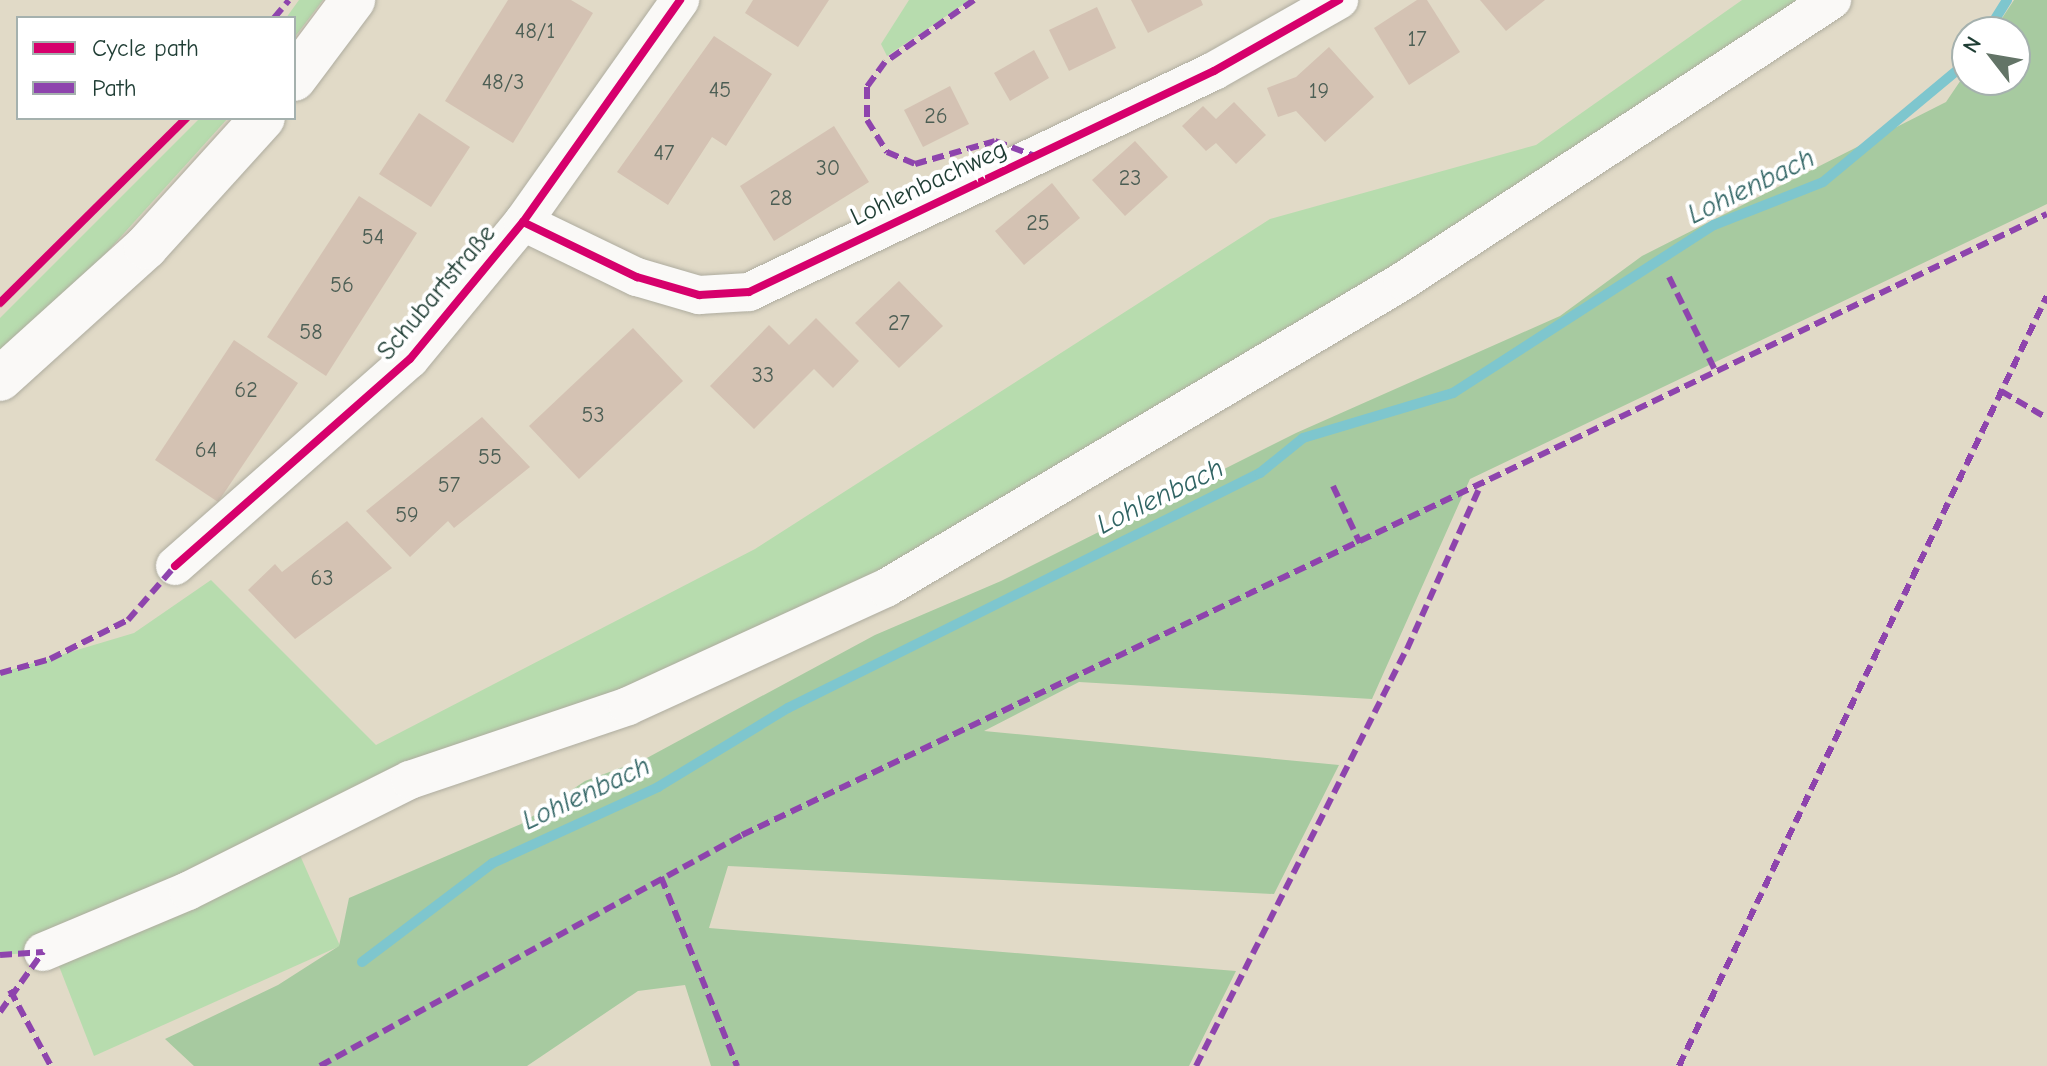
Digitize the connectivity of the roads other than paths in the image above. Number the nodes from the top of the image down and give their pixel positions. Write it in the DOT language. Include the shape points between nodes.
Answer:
graph roads {
  1 [pos="353,0"];
  2 [pos="680,0"];
  3 [pos="1339,0"];
  4 [pos="1832,0"];
  5 [pos="296,76"];
  6 [pos="261,120"];
  7 [pos="523,222"];
  8 [pos="0,379"];
  9 [pos="175,566"];
  10 [pos="43,952"];
  1 -- 5 [label="main road"];
  2 -- 7 [label="street, Schubartstraße"];
  3 -- 7 [label="street, Lohlenbachweg" via="1214,71 749,292 699,295 637,277"];
  4 -- 10 [label="street" via="1403,281 886,588 628,706 410,780 188,891"];
  6 -- 8 [label="main road" via="146,247"];
  7 -- 9 [label="street, Schubartstraße" via="455,309 346,422"];
}
